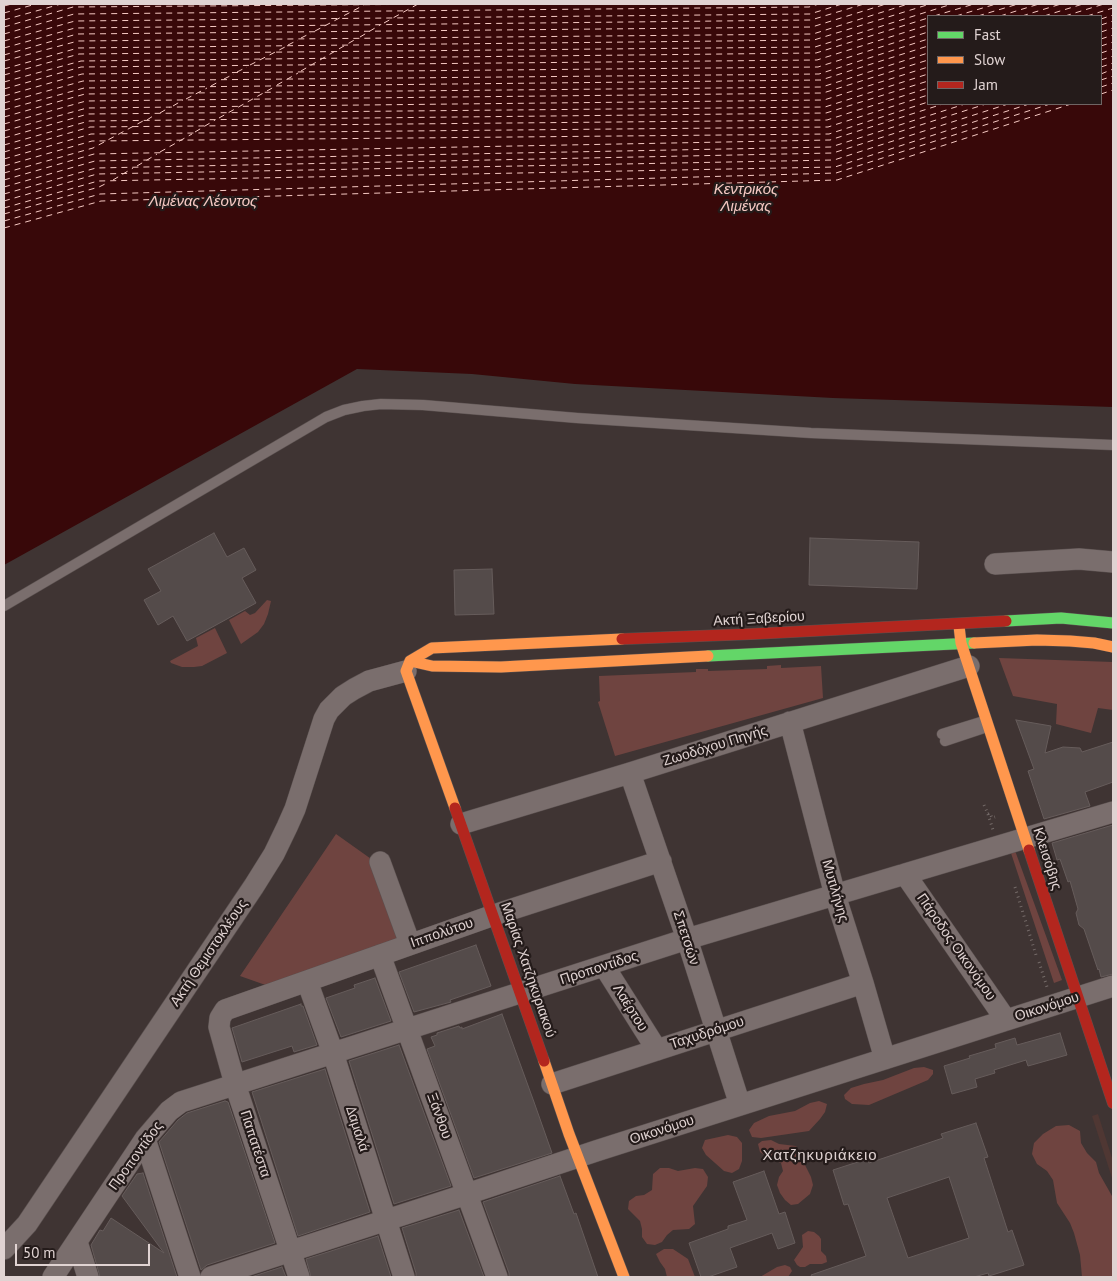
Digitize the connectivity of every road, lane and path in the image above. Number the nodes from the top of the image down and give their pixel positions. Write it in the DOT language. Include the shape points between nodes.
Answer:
graph roads {
  1 [pos="1113,445"];
  2 [pos="1113,562"];
  3 [pos="995,564"];
  4 [pos="4,606"];
  5 [pos="1113,623"];
  6 [pos="958,624"];
  7 [pos="961,643"];
  8 [pos="1113,647"];
  9 [pos="408,666"];
  10 [pos="969,666"];
  11 [pos="790,722"];
  12 [pos="987,724"];
  13 [pos="944,738"];
  14 [pos="630,772"];
  15 [pos="984,805"];
  16 [pos="1113,812"];
  17 [pos="992,818"];
  18 [pos="461,824"];
  19 [pos="1024,839"];
  20 [pos="661,861"];
  21 [pos="380,862"];
  22 [pos="906,874"];
  23 [pos="1015,887"];
  24 [pos="835,895"];
  25 [pos="494,915"];
  26 [pos="687,940"];
  27 [pos="410,944"];
  28 [pos="380,955"];
  29 [pos="1037,956"];
  30 [pos="1039,962"];
  31 [pos="604,966"];
  32 [pos="307,981"];
  33 [pos="863,983"];
  34 [pos="1046,986"];
  35 [pos="1113,986"];
  36 [pos="521,993"];
  37 [pos="1078,997"];
  38 [pos="225,1010"];
  39 [pos="1006,1020"];
  40 [pos="407,1030"];
  41 [pos="716,1031"];
  42 [pos="656,1050"];
  43 [pos="332,1054"];
  44 [pos="886,1058"];
  45 [pos="1109,1073"];
  46 [pos="235,1084"];
  47 [pos="552,1084"];
  48 [pos="1113,1103"];
  49 [pos="740,1105"];
  50 [pos="145,1139"];
  51 [pos="578,1157"];
  52 [pos="467,1194"];
  53 [pos="386,1221"];
  54 [pos="77,1242"];
  55 [pos="4,1249"];
  56 [pos="290,1252"];
  57 [pos="53,1277"];
  58 [pos="88,1277"];
  59 [pos="190,1277"];
  60 [pos="211,1277"];
  61 [pos="299,1277"];
  62 [pos="404,1277"];
  63 [pos="498,1277"];
  64 [pos="624,1277"];
  1 -- 4 [label="lane" via="811,433 408,404 363,406 326,417"];
  2 -- 3 [label="street" via="1079,560"];
  5 -- 6 [label="main road, Ακτή Ξαβερίου" via="1061,618"];
  6 -- 7 [label="main road, Κλεισόβης"];
  6 -- 9 [label="main road, Ακτή Ξαβερίου" via="457,646 432,648"];
  7 -- 8 [label="main road" via="1037,640"];
  7 -- 9 [label="main road" via="502,667"];
  7 -- 10 [label="main road, Κλεισόβης"];
  9 -- 18 [label="main road, Μαρίας Χατζηκυριακού"];
  9 -- 55 [label="street, Ακτή Θεμιστοκλέους" via="354,689 329,710 295,809 274,854 27,1224"];
  10 -- 11 [label="street, Ζωοδόχου Πηγής"];
  10 -- 12 [label="main road, Κλεισόβης"];
  11 -- 14 [label="street, Ζωοδόχου Πηγής"];
  11 -- 24 [label="street, Μυτιλήνης"];
  12 -- 13 [label="lane"];
  12 -- 19 [label="main road, Κλεισόβης"];
  14 -- 18 [label="street, Ζωοδόχου Πηγής"];
  14 -- 20 [label="street, Σπετσών"];
  15 -- 17 [label="path"];
  16 -- 19 [label="street, Προποντίδος"];
  18 -- 25 [label="main road, Μαρίας Χατζηκυριακού"];
  19 -- 22 [label="street, Προποντίδος"];
  19 -- 37 [label="main road, Κλεισόβης"];
  20 -- 25 [label="street, Ιππολύτου"];
  20 -- 26 [label="street, Σπετσών"];
  21 -- 27 [label="street"];
  22 -- 24 [label="street, Προποντίδος"];
  22 -- 39 [label="street, Πάροδος Οικονόμου"];
  23 -- 29 [label="path"];
  24 -- 26 [label="street, Προποντίδος"];
  24 -- 33 [label="street, Μυτιλήνης"];
  25 -- 27 [label="street, Ιππολύτου"];
  25 -- 36 [label="main road, Μαρίας Χατζηκυριακού"];
  26 -- 31 [label="street, Προποντίδος"];
  26 -- 41 [label="street, Σπετσών"];
  27 -- 28 [label="street, Ιππολύτου"];
  28 -- 32 [label="street, Ιππολύτου"];
  28 -- 40 [label="street, Ξάνθου"];
  30 -- 34 [label="path"];
  31 -- 36 [label="street, Προποντίδος"];
  31 -- 42 [label="street, Λαέρτου"];
  32 -- 38 [label="street, Ιππολύτου"];
  32 -- 43 [label="street, Δαμαλά"];
  33 -- 41 [label="street, Ταχυδρόμου"];
  33 -- 44 [label="street, Μυτιλήνης"];
  35 -- 37 [label="street, Οικονόμου"];
  36 -- 40 [label="street, Προποντίδος"];
  36 -- 47 [label="main road, Μαρίας Χατζηκυριακού"];
  37 -- 39 [label="street, Οικονόμου"];
  37 -- 45 [label="main road, Κλεισόβης"];
  38 -- 46 [label="street, Παπατέστα" via="219,1027"];
  39 -- 44 [label="street, Οικονόμου"];
  40 -- 43 [label="street, Προποντίδος"];
  40 -- 52 [label="street, Ξάνθου"];
  41 -- 42 [label="street, Ταχυδρόμου"];
  41 -- 49 [label="street, Σπετσών"];
  42 -- 47 [label="street, Ταχυδρόμου"];
  43 -- 46 [label="street, Προποντίδος"];
  43 -- 53 [label="street, Δαμαλά"];
  44 -- 49 [label="street, Οικονόμου"];
  45 -- 48 [label="main road, Κλεισόβης"];
  46 -- 50 [label="street, Προποντίδος" via="181,1102"];
  46 -- 56 [label="street, Παπατέστα"];
  47 -- 51 [label="main road, Μαρίας Χατζηκυριακού"];
  49 -- 51 [label="street, Οικονόμου"];
  50 -- 54 [label="street, Προποντίδος"];
  50 -- 59 [label="street"];
  51 -- 52 [label="street, Οικονόμου"];
  51 -- 64 [label="main road, Μαρίας Χατζηκυριακού"];
  52 -- 53 [label="street, Οικονόμου"];
  52 -- 63 [label="street, Ξάνθου"];
  53 -- 56 [label="street, Οικονόμου"];
  53 -- 62 [label="street, Δαμαλά"];
  54 -- 57 [label="street, Προποντίδος"];
  54 -- 58 [label="street"];
  56 -- 60 [label="street, Οικονόμου"];
  56 -- 61 [label="street, Παπατέστα"];
}
